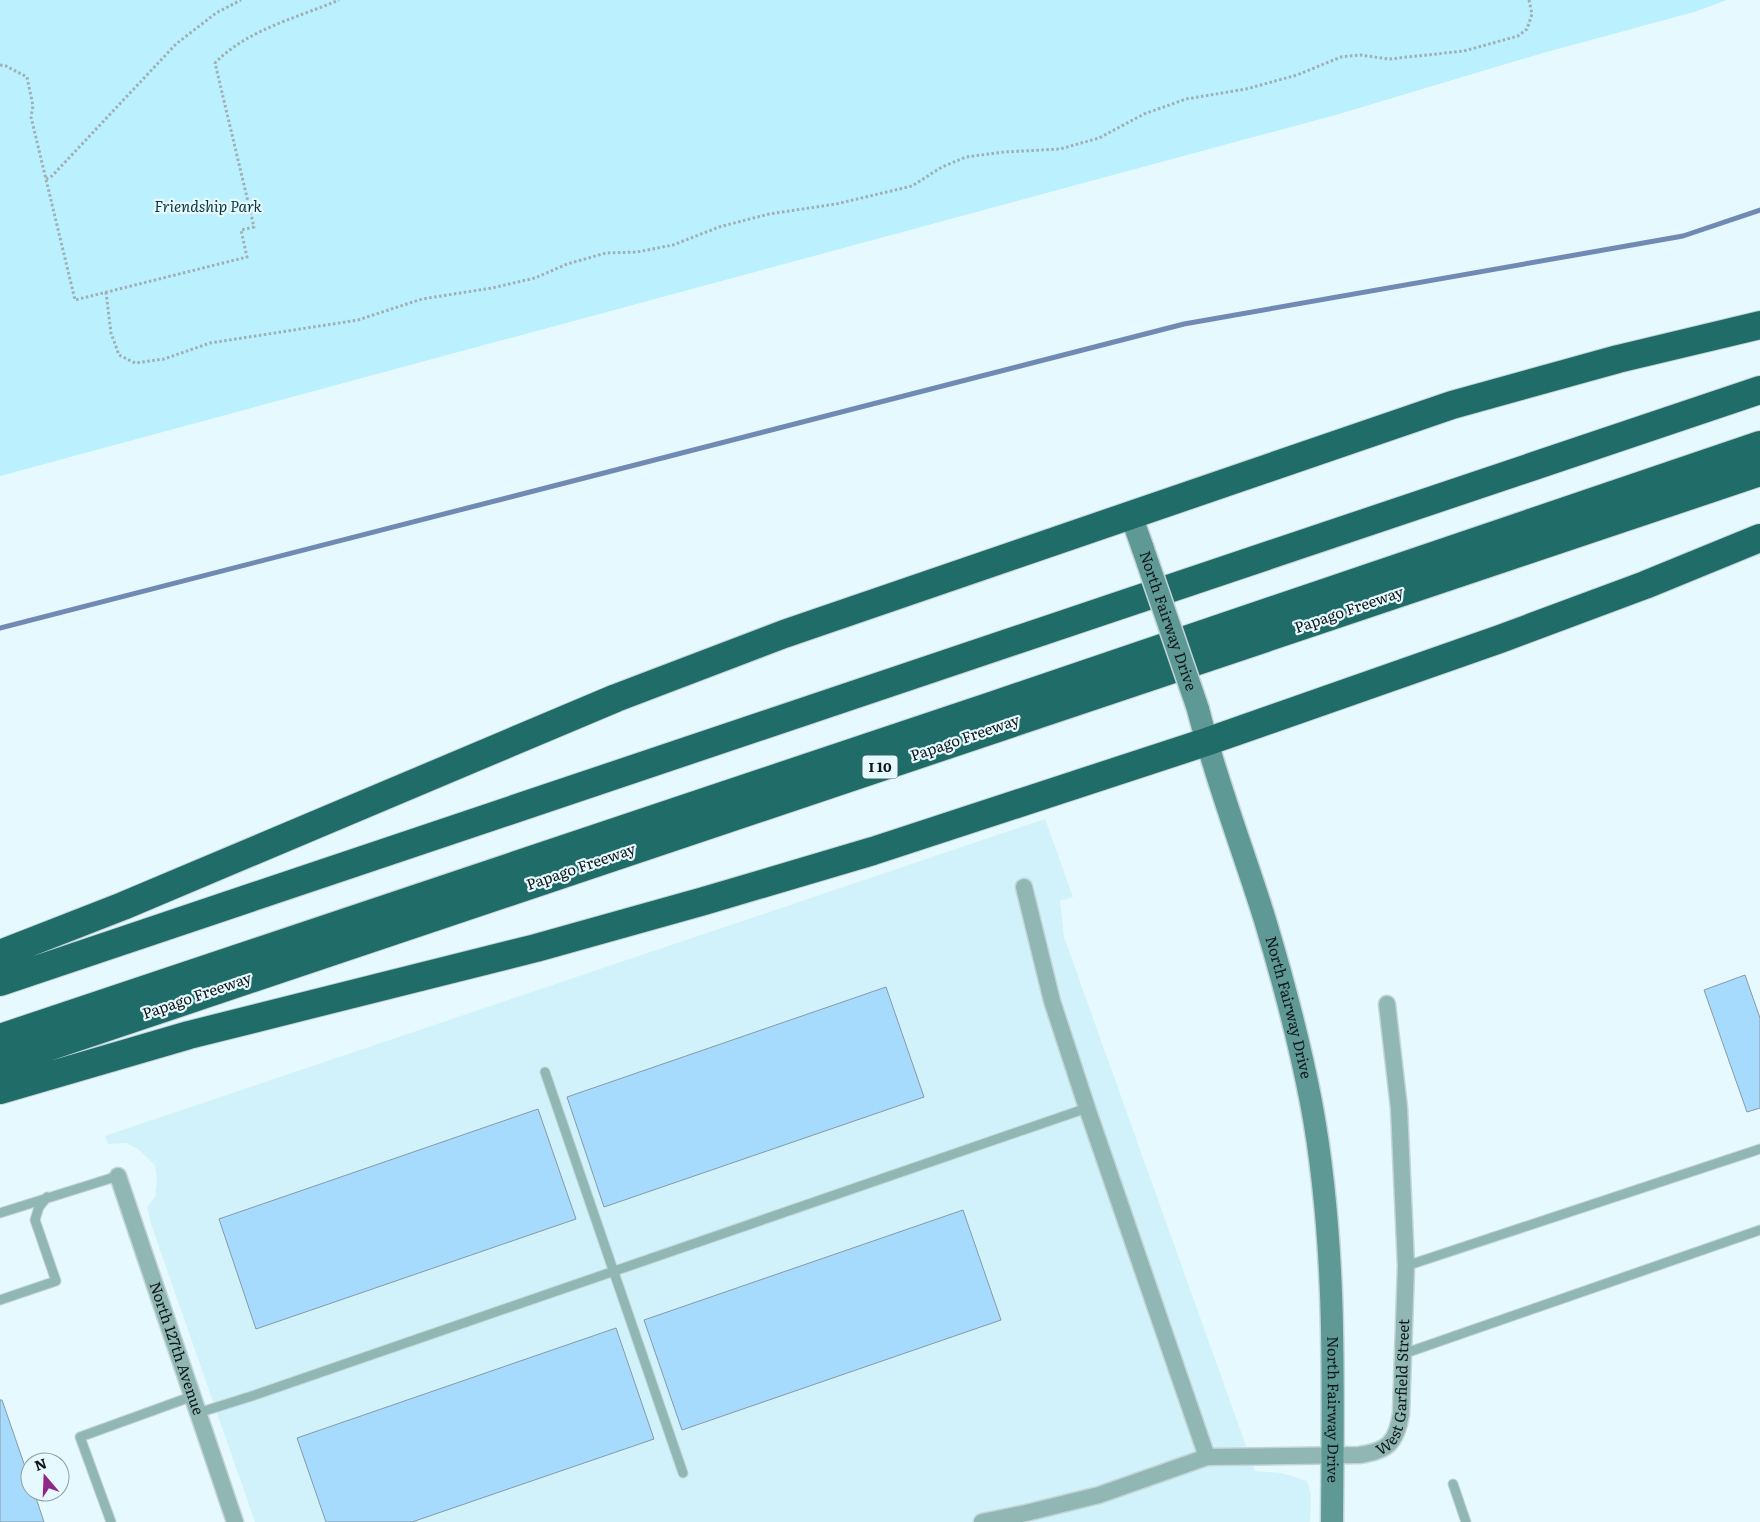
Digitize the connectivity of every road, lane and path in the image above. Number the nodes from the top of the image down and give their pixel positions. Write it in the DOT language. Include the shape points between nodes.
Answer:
graph roads {
  1 [pos="241,0"];
  2 [pos="339,0"];
  3 [pos="1529,0"];
  4 [pos="0,65"];
  5 [pos="46,179"];
  6 [pos="106,292"];
  7 [pos="1760,325"];
  8 [pos="1760,390"];
  9 [pos="1760,445"];
  10 [pos="1760,472"];
  11 [pos="1131,515"];
  12 [pos="1760,538"];
  13 [pos="1206,742"];
  14 [pos="1024,887"];
  15 [pos="0,954"];
  16 [pos="0,982"];
  17 [pos="1387,1004"];
  18 [pos="0,1038"];
  19 [pos="0,1063"];
  20 [pos="544,1072"];
  21 [pos="0,1090"];
  22 [pos="1087,1108"];
  23 [pos="1760,1149"];
  24 [pos="118,1176"];
  25 [pos="47,1197"];
  26 [pos="0,1213"];
  27 [pos="1760,1230"];
  28 [pos="1406,1266"];
  29 [pos="612,1271"];
  30 [pos="0,1300"];
  31 [pos="1404,1354"];
  32 [pos="192,1396"];
  33 [pos="198,1413"];
  34 [pos="1332,1454"];
  35 [pos="1207,1457"];
  36 [pos="683,1472"];
  37 [pos="1452,1484"];
  38 [pos="111,1522"];
  39 [pos="235,1522"];
  40 [pos="982,1522"];
  41 [pos="1332,1522"];
  42 [pos="1466,1522"];
  1 -- 5 [label="path" via="216,13 176,44"];
  2 -- 6 [label="path" via="261,31 228,50 215,63 254,227 241,230 247,257"];
  3 -- 6 [label="path" via="1532,14 1528,29 1518,36 1464,51 1389,59 1341,56 1297,75 1246,89 1186,99 1144,114 1099,138 1060,149 966,158 942,167 912,186 836,204 769,214 719,227 674,245 637,252 606,253 567,264 535,278 422,299 358,320 210,343 164,359 135,363 119,355 111,333"];
  4 -- 5 [label="path" via="27,77 33,106 31,117"];
  5 -- 6 [label="path" via="75,300"];
  7 -- 11 [label="highway" via="1618,359 1452,405"];
  8 -- 16 [label="highway"];
  9 -- 18 [label="highway"];
  10 -- 19 [label="highway, Papago Freeway / I 10"];
  11 -- 13 [label="street, North Fairway Drive, bridge" via="1198,709"];
  11 -- 15 [label="highway" via="784,634 633,691 123,906"];
  12 -- 13 [label="highway" via="1500,639"];
  13 -- 21 [label="highway" via="873,851 704,901 536,948 189,1035"];
  13 -- 34 [label="street, North Fairway Drive" via="1265,919 1291,1012 1311,1103 1324,1190 1330,1280"];
  14 -- 22 [label="street" via="1052,1001"];
  17 -- 28 [label="street, West Garfield Street" via="1399,1108"];
  20 -- 29 [label="lane"];
  22 -- 29 [label="lane"];
  22 -- 35 [label="street"];
  23 -- 28 [label="lane"];
  24 -- 25 [label="lane"];
  24 -- 32 [label="street, North 127th Avenue"];
  25 -- 26 [label="lane"];
  25 -- 30 [label="lane" via="35,1220 56,1281"];
  27 -- 31 [label="lane"];
  28 -- 31 [label="street, West Garfield Street"];
  29 -- 33 [label="lane"];
  29 -- 36 [label="lane"];
  31 -- 34 [label="street, West Garfield Street" via="1401,1414 1394,1440 1385,1449 1373,1453"];
  32 -- 33 [label="street, North 127th Avenue"];
  32 -- 38 [label="lane" via="80,1437"];
  33 -- 39 [label="street, North 127th Avenue"];
  34 -- 35 [label="street, West Garfield Street"];
  34 -- 41 [label="street, North Fairway Drive"];
  35 -- 40 [label="street, West Garfield Street" via="1099,1495"];
  37 -- 42 [label="lane"];
}
